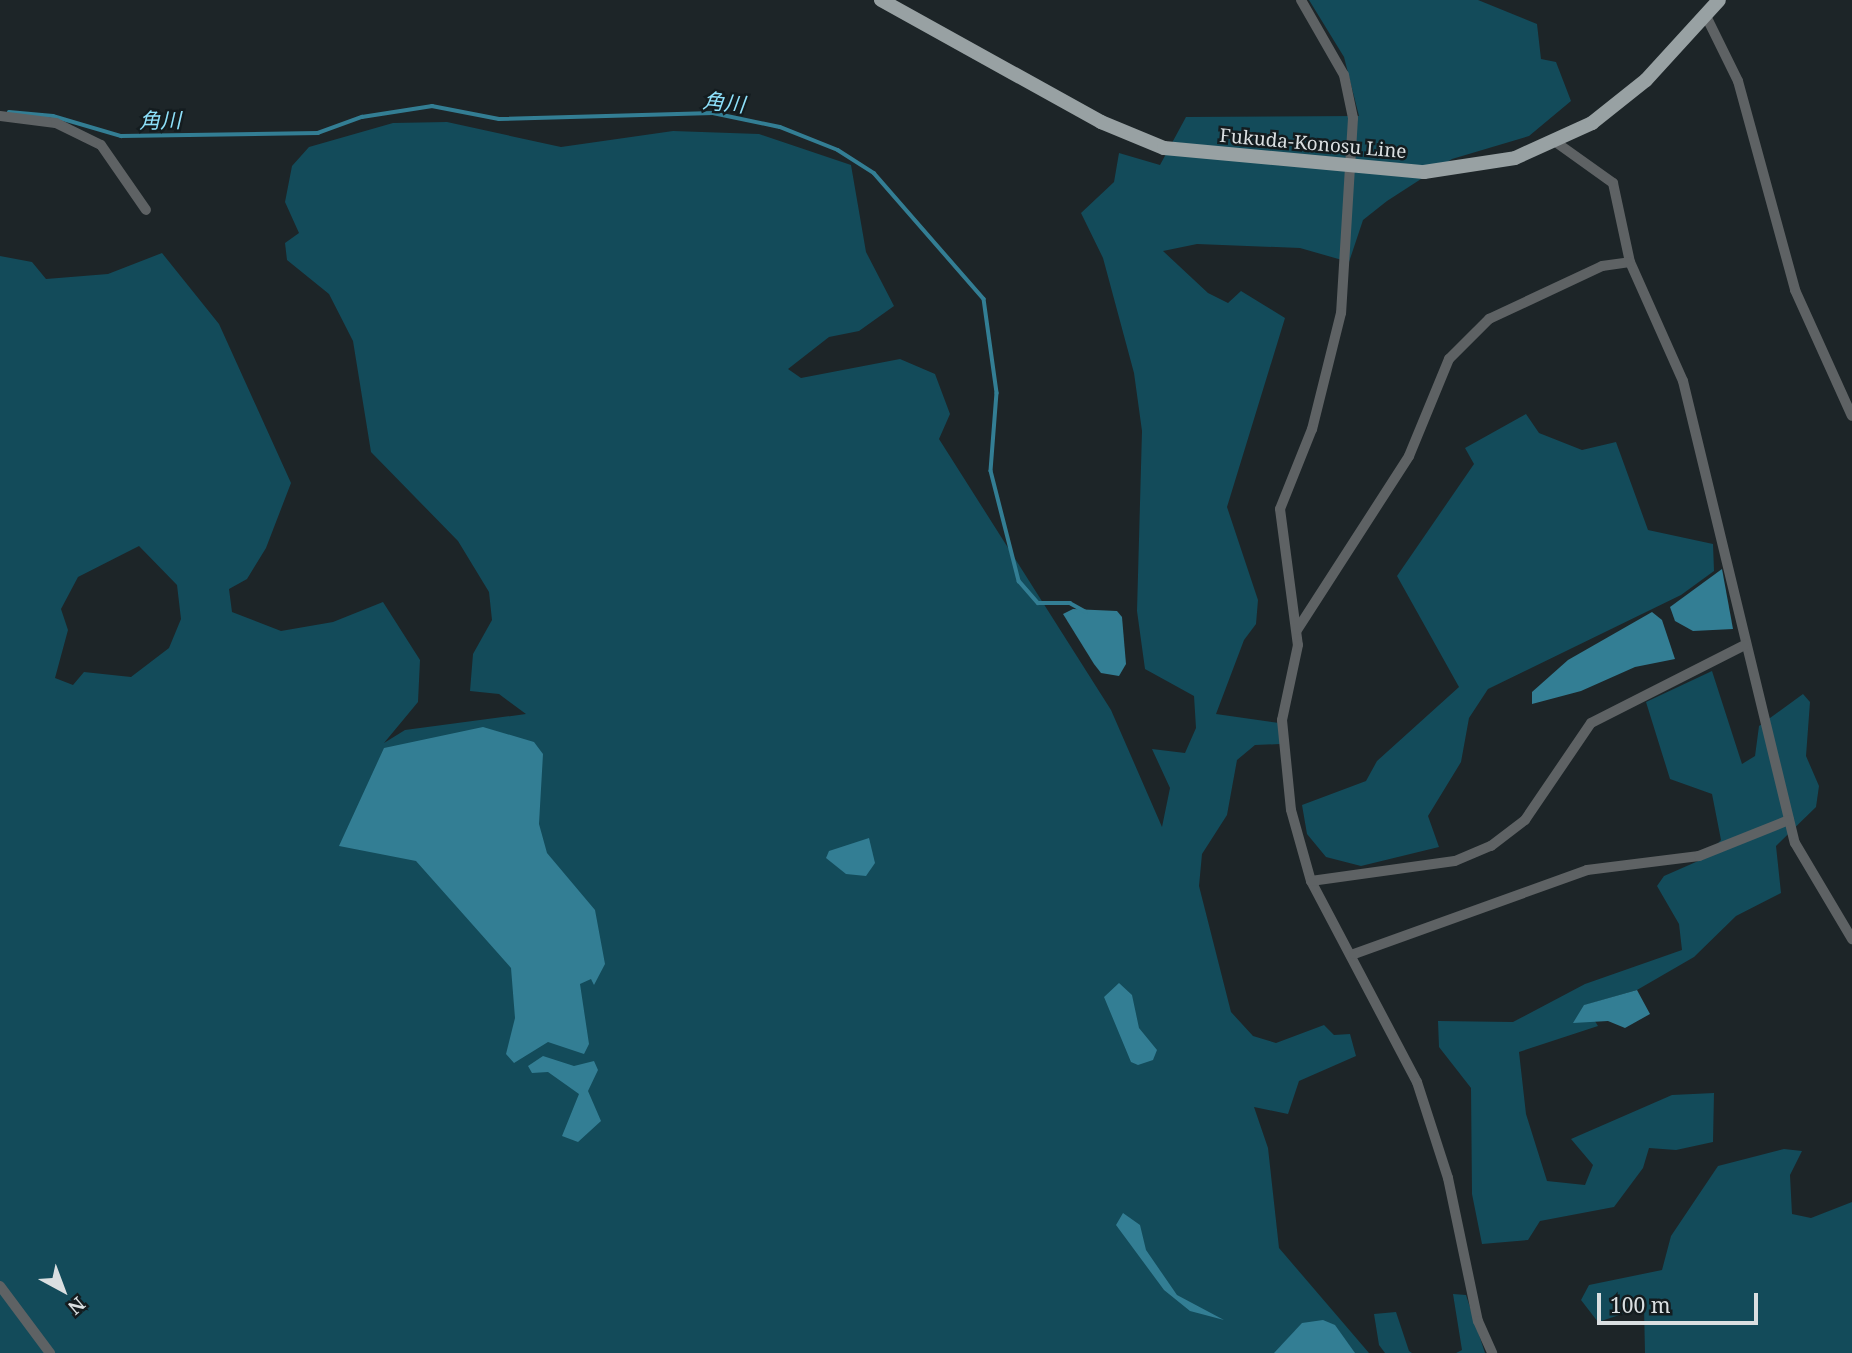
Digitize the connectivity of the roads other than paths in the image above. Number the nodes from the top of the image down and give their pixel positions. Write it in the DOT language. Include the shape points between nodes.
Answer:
graph roads {
  1 [pos="1301,0"];
  2 [pos="1697,0"];
  3 [pos="1719,0"];
  4 [pos="888,1"];
  5 [pos="1706,14"];
  6 [pos="0,116"];
  7 [pos="1557,143"];
  8 [pos="1348,167"];
  9 [pos="146,210"];
  10 [pos="1630,261"];
  11 [pos="1852,416"];
  12 [pos="1297,631"];
  13 [pos="1745,645"];
  14 [pos="1789,820"];
  15 [pos="1311,881"];
  16 [pos="1852,939"];
  17 [pos="1353,954"];
  18 [pos="0,1286"];
  19 [pos="50,1353"];
  20 [pos="1492,1353"];
  1 -- 8 [label="street" via="1349,88"];
  2 -- 5 [label="main road"];
  3 -- 5 [label="main road, Fukuda-Konosu Line"];
  4 -- 8 [label="main road, Fukuda-Konosu Line" via="1135,138 1244,160"];
  5 -- 7 [label="main road, Fukuda-Konosu Line" via="1621,103"];
  5 -- 11 [label="street" via="1738,82 1795,290"];
  6 -- 9 [label="street" via="57,123 101,145"];
  7 -- 8 [label="main road, Fukuda-Konosu Line" via="1465,169"];
  7 -- 10 [label="street" via="1613,183"];
  8 -- 12 [label="street" via="1342,313 1312,429 1280,509"];
  10 -- 12 [label="street" via="1602,266 1489,319 1449,359 1409,456"];
  10 -- 13 [label="street" via="1683,381"];
  12 -- 15 [label="street" via="1282,720 1295,833"];
  13 -- 14 [label="street"];
  13 -- 15 [label="street" via="1591,723 1525,820 1491,846 1455,861"];
  14 -- 16 [label="street" via="1802,861"];
  14 -- 17 [label="street" via="1699,856 1587,870"];
  15 -- 17 [label="street"];
  17 -- 20 [label="street" via="1437,1139 1478,1321"];
  18 -- 19 [label="street"];
}
